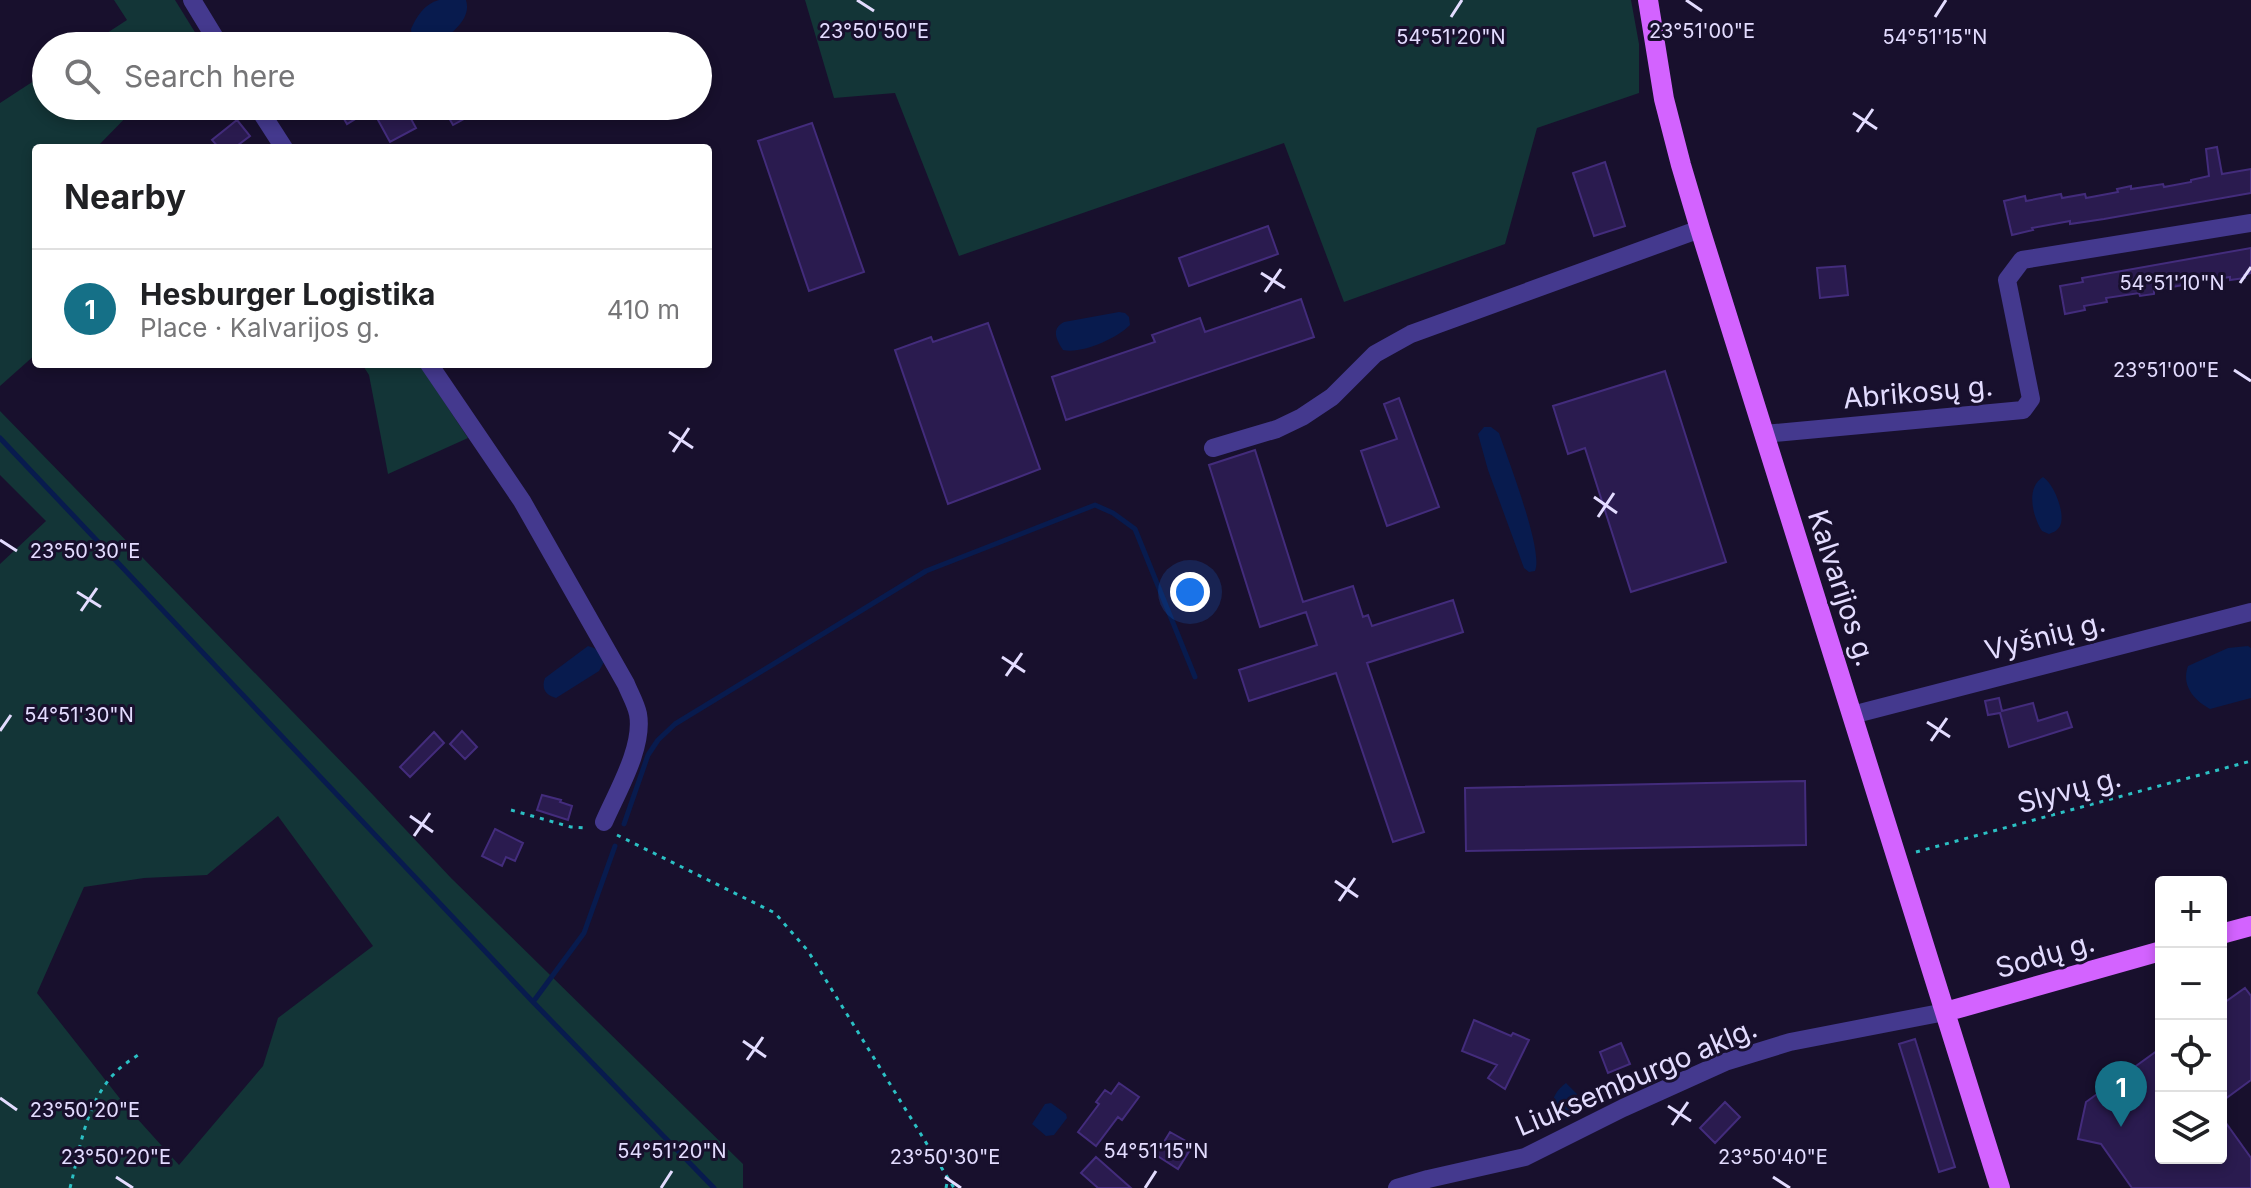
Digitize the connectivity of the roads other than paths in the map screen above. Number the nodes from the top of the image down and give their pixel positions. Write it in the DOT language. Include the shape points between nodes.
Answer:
graph roads {
  1 [pos="192,0"];
  2 [pos="1648,0"];
  3 [pos="211,32"];
  4 [pos="266,120"];
  5 [pos="281,144"];
  6 [pos="2251,223"];
  7 [pos="1700,229"];
  8 [pos="432,368"];
  9 [pos="1764,434"];
  10 [pos="1213,448"];
  11 [pos="2251,612"];
  12 [pos="1852,715"];
  13 [pos="604,822"];
  14 [pos="2251,926"];
  15 [pos="2227,932"];
  16 [pos="2155,953"];
  17 [pos="1945,1012"];
  18 [pos="1397,1188"];
  19 [pos="2000,1188"];
  1 -- 3 [label="street"];
  2 -- 7 [label="main road, Kalvarijos g." via="1664,99"];
  4 -- 5 [label="street"];
  6 -- 9 [label="street, Abrikosų g." via="2022,260 2007,280 2031,399 2023,410"];
  7 -- 9 [label="main road, Kalvarijos g."];
  7 -- 10 [label="street" via="1411,334 1375,354 1332,397 1302,417"];
  8 -- 13 [label="street" via="522,501 638,714 630,763"];
  9 -- 12 [label="main road, Kalvarijos g."];
  11 -- 12 [label="street, Vyšnių g."];
  12 -- 17 [label="main road, Kalvarijos g."];
  14 -- 15 [label="main road"];
  16 -- 17 [label="main road, Sodų g."];
  17 -- 18 [label="street, Liuksemburgo aklg." via="1790,1042 1725,1062 1525,1157"];
  17 -- 19 [label="main road, Kalvarijos g."];
}
